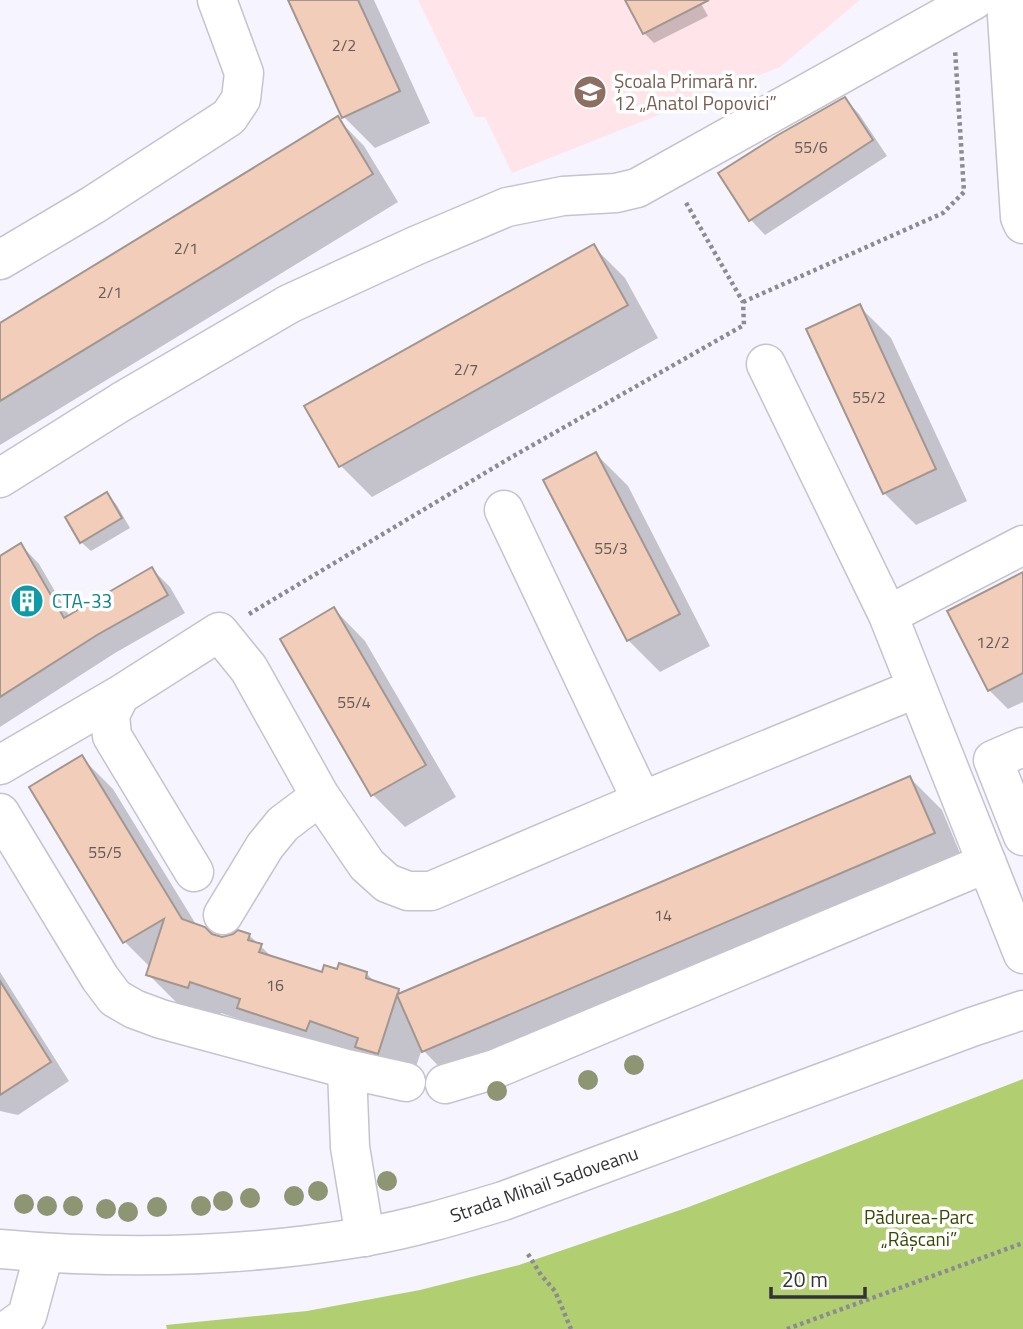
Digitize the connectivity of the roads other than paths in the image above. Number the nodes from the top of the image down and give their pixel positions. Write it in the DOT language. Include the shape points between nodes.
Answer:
graph roads {
  1 [pos="217,0"];
  2 [pos="1006,0"];
  3 [pos="964,6"];
  4 [pos="1023,224"];
  5 [pos="0,260"];
  6 [pos="766,364"];
  7 [pos="0,478"];
  8 [pos="504,510"];
  9 [pos="1023,545"];
  10 [pos="888,615"];
  11 [pos="917,688"];
  12 [pos="120,695"];
  13 [pos="1023,747"];
  14 [pos="0,765"];
  15 [pos="320,796"];
  16 [pos="642,801"];
  17 [pos="0,813"];
  18 [pos="1023,836"];
  19 [pos="987,863"];
  20 [pos="194,872"];
  21 [pos="223,915"];
  22 [pos="1023,954"];
  23 [pos="1023,1010"];
  24 [pos="347,1069"];
  25 [pos="407,1082"];
  26 [pos="446,1084"];
  27 [pos="365,1237"];
  28 [pos="0,1250"];
  29 [pos="44,1253"];
  30 [pos="9,1329"];
  1 -- 5 [label="main road" via="244,73 241,99 229,117"];
  2 -- 4 [label="main road"];
  3 -- 7 [label="main road" via="637,188 507,207 289,304"];
  6 -- 10 [label="main road"];
  8 -- 16 [label="main road"];
  9 -- 10 [label="main road"];
  10 -- 11 [label="main road"];
  11 -- 16 [label="main road"];
  11 -- 19 [label="main road"];
  12 -- 14 [label="main road"];
  12 -- 15 [label="main road" via="219,632 249,669"];
  12 -- 20 [label="main road" via="110,715 112,736"];
  13 -- 18 [label="main road" via="993,760"];
  15 -- 16 [label="main road" via="367,864 387,883 408,891 431,891"];
  15 -- 21 [label="main road" via="277,831"];
  17 -- 24 [label="main road" via="115,998 161,1019"];
  19 -- 22 [label="main road"];
  19 -- 26 [label="main road" via="495,1069"];
  23 -- 27 [label="main road, Strada Mihail Sadoveanu" via="503,1201"];
  24 -- 25 [label="main road"];
  24 -- 27 [label="main road" via="350,1147"];
  27 -- 29 [label="main road, Strada Mihail Sadoveanu" via="186,1255"];
  28 -- 29 [label="main road, Strada Mihail Sadoveanu"];
  29 -- 30 [label="main road" via="27,1316"];
}
